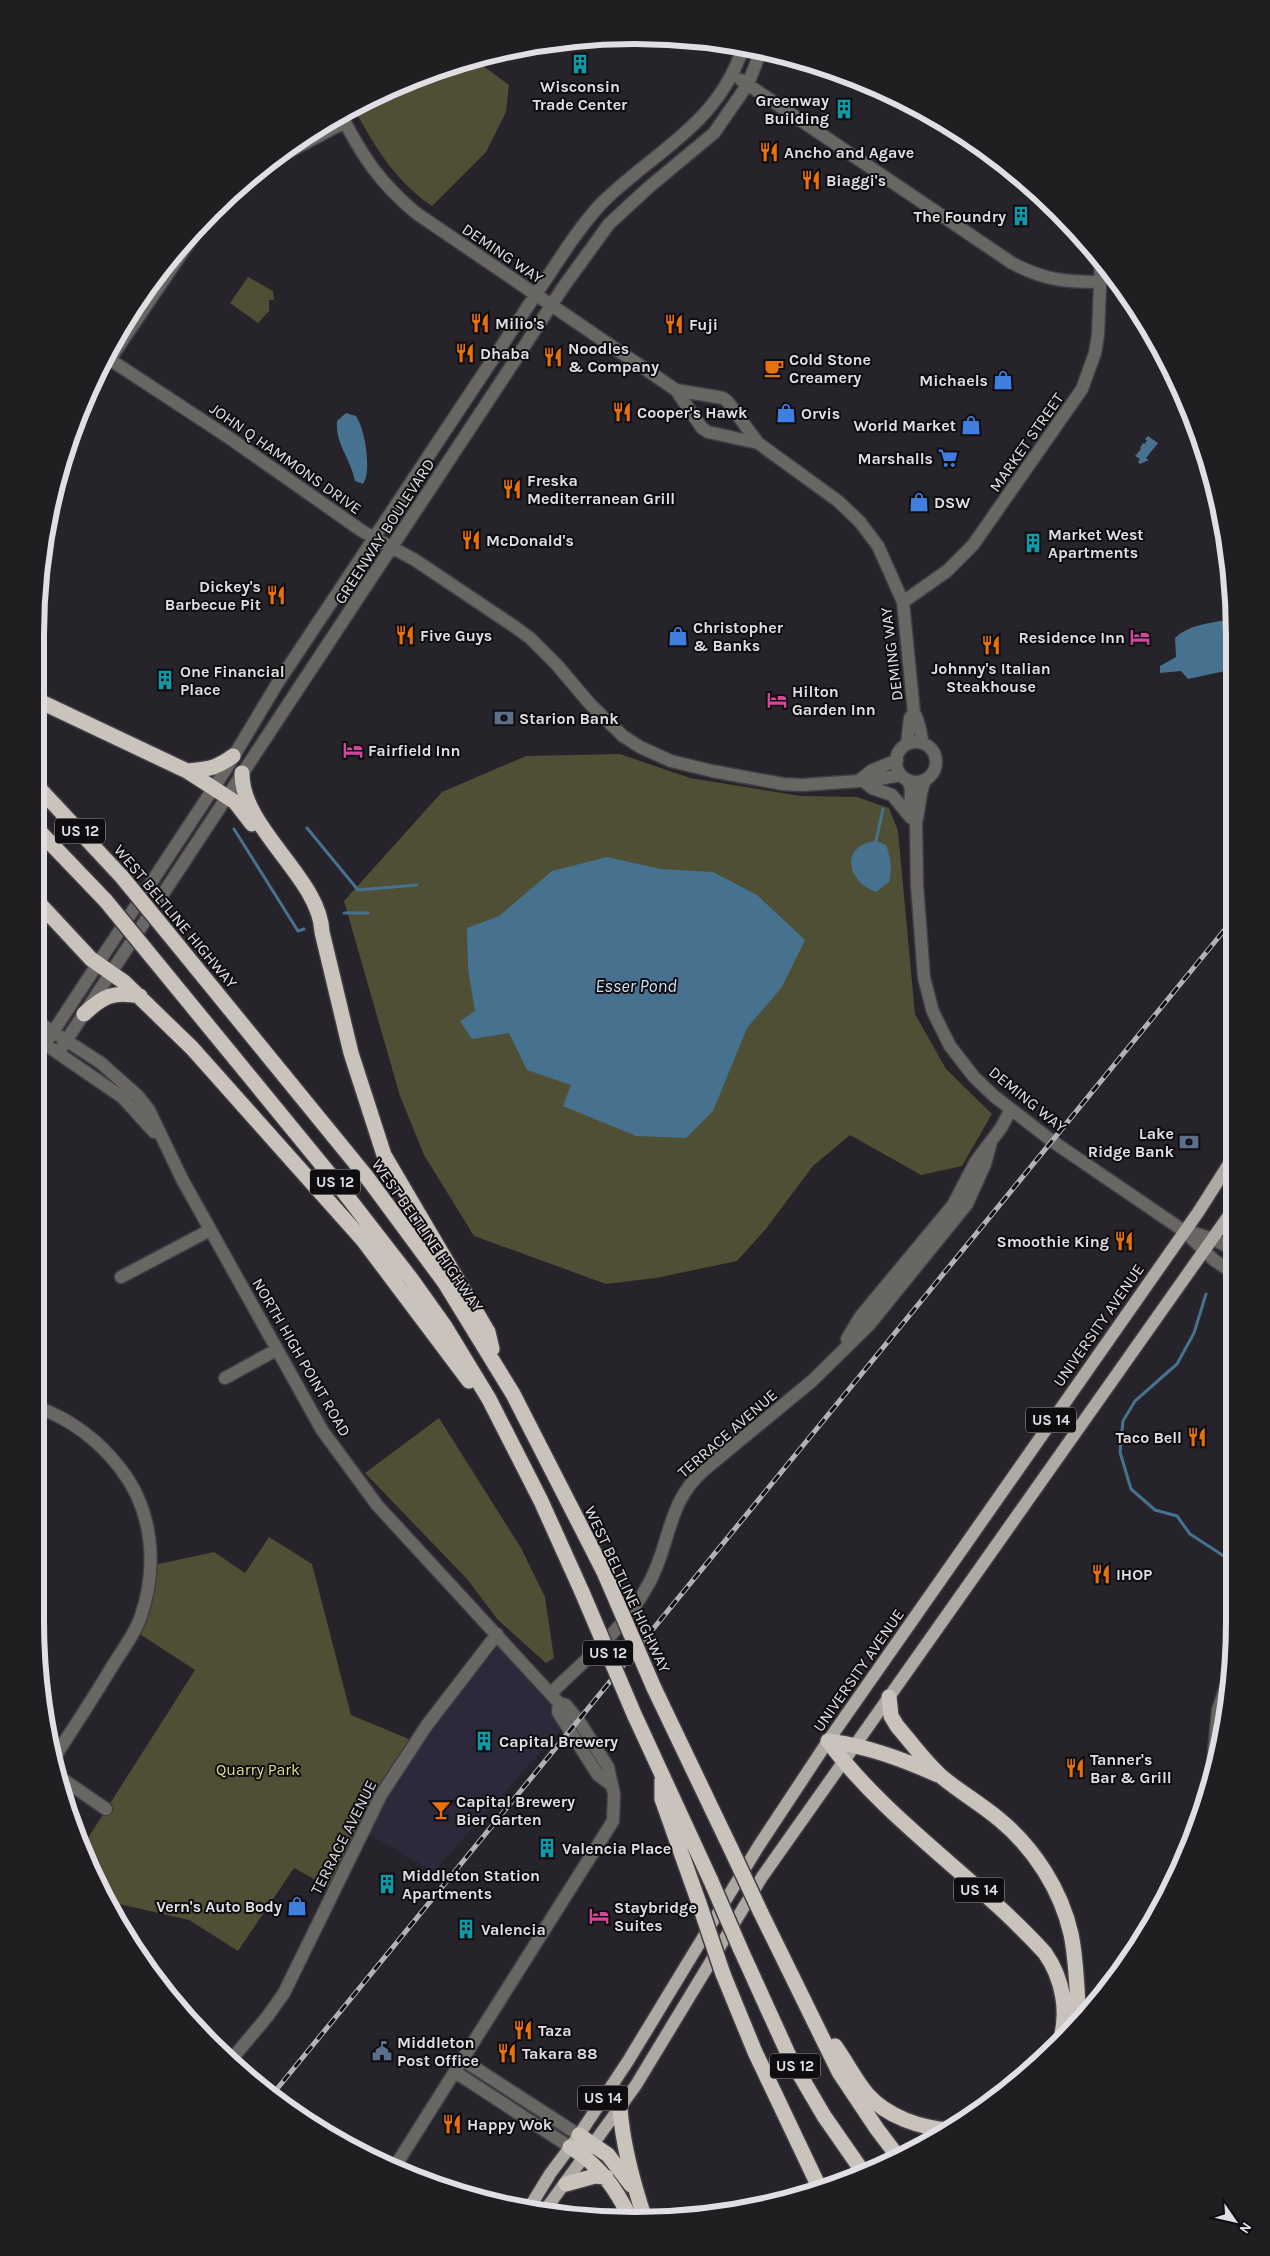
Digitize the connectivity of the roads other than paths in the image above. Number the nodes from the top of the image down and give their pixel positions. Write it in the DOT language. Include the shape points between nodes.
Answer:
graph roads {
  1 [pos="740,53"];
  2 [pos="759,57"];
  3 [pos="732,74"];
  4 [pos="748,84"];
  5 [pos="344,120"];
  6 [pos="1101,271"];
  7 [pos="165,276"];
  8 [pos="1100,282"];
  9 [pos="536,295"];
  10 [pos="551,305"];
  11 [pos="138,316"];
  12 [pos="112,360"];
  13 [pos="676,390"];
  14 [pos="758,443"];
  15 [pos="374,538"];
  16 [pos="393,547"];
  17 [pos="903,602"];
  18 [pos="44,703"];
  19 [pos="914,713"];
  20 [pos="923,743"];
  21 [pos="907,744"];
  22 [pos="233,756"];
  23 [pos="897,760"];
  24 [pos="187,771"];
  25 [pos="242,773"];
  26 [pos="905,777"];
  27 [pos="861,779"];
  28 [pos="925,780"];
  29 [pos="213,787"];
  30 [pos="44,793"];
  31 [pos="228,796"];
  32 [pos="916,822"];
  33 [pos="44,836"];
  34 [pos="44,908"];
  35 [pos="322,932"];
  36 [pos="97,964"];
  37 [pos="111,973"];
  38 [pos="140,996"];
  39 [pos="84,1014"];
  40 [pos="44,1026"];
  41 [pos="53,1031"];
  42 [pos="44,1039"];
  43 [pos="67,1039"];
  44 [pos="44,1044"];
  45 [pos="58,1053"];
  46 [pos="1011,1109"];
  47 [pos="165,1143"];
  48 [pos="1226,1168"];
  49 [pos="1226,1220"];
  50 [pos="210,1230"];
  51 [pos="1184,1231"];
  52 [pos="1213,1239"];
  53 [pos="1226,1246"];
  54 [pos="1205,1251"];
  55 [pos="1226,1268"];
  56 [pos="121,1278"];
  57 [pos="276,1350"];
  58 [pos="496,1365"];
  59 [pos="225,1378"];
  60 [pos="44,1411"];
  61 [pos="500,1422"];
  62 [pos="497,1634"];
  63 [pos="889,1697"];
  64 [pos="555,1698"];
  65 [pos="1220,1704"];
  66 [pos="1217,1724"];
  67 [pos="828,1741"];
  68 [pos="856,1744"];
  69 [pos="58,1751"];
  70 [pos="844,1762"];
  71 [pos="662,1773"];
  72 [pos="941,1776"];
  73 [pos="66,1782"];
  74 [pos="106,1809"];
  75 [pos="800,1992"];
  76 [pos="1078,2013"];
  77 [pos="1062,2030"];
  78 [pos="234,2056"];
  79 [pos="463,2060"];
  80 [pos="455,2072"];
  81 [pos="620,2109"];
  82 [pos="939,2128"];
  83 [pos="579,2135"];
  84 [pos="570,2147"];
  85 [pos="590,2150"];
  86 [pos="894,2152"];
  87 [pos="398,2162"];
  88 [pos="859,2168"];
  89 [pos="606,2177"];
  90 [pos="819,2183"];
  91 [pos="566,2184"];
  92 [pos="636,2193"];
  93 [pos="532,2203"];
  94 [pos="549,2206"];
  95 [pos="626,2212"];
  96 [pos="643,2212"];
  1 -- 3 [label="street, GREENWAY BOULEVARD"];
  2 -- 4 [label="street, GREENWAY BOULEVARD"];
  3 -- 4 [label="street"];
  3 -- 9 [label="street, GREENWAY BOULEVARD" via="693,127 606,198 588,218"];
  4 -- 8 [label="street" via="1012,264 1031,273 1066,282"];
  4 -- 10 [label="street, GREENWAY BOULEVARD" via="714,134 609,224"];
  5 -- 9 [label="street, DEMING WAY" via="372,169 394,195"];
  6 -- 8 [label="street, MARKET STREET"];
  7 -- 11 [label="street"];
  8 -- 17 [label="street, MARKET STREET" via="1096,352 1082,389 973,545 948,570"];
  9 -- 10 [label="street, DEMING WAY"];
  9 -- 15 [label="street, GREENWAY BOULEVARD"];
  10 -- 13 [label="street, DEMING WAY"];
  10 -- 16 [label="street, GREENWAY BOULEVARD"];
  12 -- 15 [label="street, JOHN Q HAMMONS DRIVE"];
  13 -- 14 [label="street, DEMING WAY" via="708,432"];
  13 -- 14 [label="street, DEMING WAY" via="723,398"];
  14 -- 17 [label="street, DEMING WAY" via="831,494 860,522 878,546"];
  15 -- 16 [label="street, JOHN Q HAMMONS DRIVE"];
  15 -- 22 [label="street, GREENWAY BOULEVARD"];
  16 -- 25 [label="street, GREENWAY BOULEVARD"];
  16 -- 27 [label="street, JOHN Q HAMMONS DRIVE" via="530,638 607,722 623,736 654,754 690,767 783,784 826,784"];
  17 -- 19 [label="street, DEMING WAY"];
  18 -- 24 [label="highway"];
  19 -- 20 [label="street, DEMING WAY"];
  19 -- 21 [label="street, DEMING WAY" via="910,718"];
  20 -- 21 [label="street"];
  20 -- 28 [label="street" via="932,749 936,759 934,770"];
  21 -- 23 [label="street"];
  22 -- 24 [label="highway" via="210,769"];
  22 -- 29 [label="street, GREENWAY BOULEVARD"];
  23 -- 26 [label="street"];
  23 -- 27 [label="street, JOHN Q HAMMONS DRIVE"];
  24 -- 29 [label="highway"];
  25 -- 31 [label="street, GREENWAY BOULEVARD"];
  25 -- 35 [label="highway" via="245,795 306,889 322,921"];
  26 -- 27 [label="street, JOHN Q HAMMONS DRIVE"];
  26 -- 28 [label="street"];
  26 -- 32 [label="street, DEMING WAY" via="911,789 910,808"];
  27 -- 32 [label="street" via="872,788 892,795"];
  28 -- 32 [label="street, DEMING WAY"];
  29 -- 31 [label="highway"];
  29 -- 36 [label="street, GREENWAY BOULEVARD"];
  30 -- 58 [label="highway, WEST BELTLINE HIGHWAY / US 12, bridge" via="122,877 366,1176 445,1283"];
  31 -- 35 [label="highway" via="293,878"];
  31 -- 37 [label="street, GREENWAY BOULEVARD"];
  32 -- 46 [label="street, DEMING WAY" via="922,961 933,1012 962,1062"];
  33 -- 61 [label="highway, US 12, bridge" via="106,902 336,1182 412,1280 472,1368"];
  34 -- 36 [label="highway"];
  35 -- 58 [label="highway" via="351,1053 384,1155 488,1332"];
  36 -- 37 [label="highway"];
  36 -- 41 [label="street, GREENWAY BOULEVARD"];
  37 -- 38 [label="highway"];
  37 -- 39 [label="street, GREENWAY BOULEVARD"];
  38 -- 39 [label="highway" via="122,993 111,996"];
  38 -- 61 [label="highway" via="192,1048 363,1240"];
  39 -- 43 [label="street, GREENWAY BOULEVARD"];
  40 -- 41 [label="street, NORTH HIGH POINT ROAD"];
  41 -- 42 [label="street, GREENWAY BOULEVARD"];
  41 -- 43 [label="street, NORTH HIGH POINT ROAD"];
  43 -- 45 [label="street, GREENWAY BOULEVARD"];
  43 -- 47 [label="street, NORTH HIGH POINT ROAD" via="101,1063 138,1096 149,1110"];
  44 -- 45 [label="street, NORTH HIGH POINT ROAD"];
  45 -- 47 [label="street, NORTH HIGH POINT ROAD" via="122,1097"];
  46 -- 51 [label="street, DEMING WAY"];
  46 -- 64 [label="street, TERRACE AVENUE" via="991,1142 974,1192 961,1212 869,1325 812,1382 689,1484 672,1515 647,1588"];
  47 -- 50 [label="street, NORTH HIGH POINT ROAD"];
  48 -- 51 [label="main road, UNIVERSITY AVENUE / US 14"];
  49 -- 52 [label="main road, US 14"];
  50 -- 56 [label="street"];
  50 -- 57 [label="street, NORTH HIGH POINT ROAD"];
  51 -- 52 [label="street, DEMING WAY"];
  51 -- 54 [label="street, DEMING WAY"];
  51 -- 67 [label="main road, UNIVERSITY AVENUE / US 14"];
  52 -- 53 [label="street, DEMING WAY"];
  52 -- 54 [label="main road, US 14"];
  54 -- 55 [label="street, DEMING WAY"];
  54 -- 63 [label="main road, US 14"];
  57 -- 59 [label="street"];
  57 -- 62 [label="street, NORTH HIGH POINT ROAD" via="322,1430 377,1505"];
  58 -- 75 [label="highway, WEST BELTLINE HIGHWAY / US 12, bridge" via="604,1572 654,1688"];
  60 -- 69 [label="street" via="79,1429 113,1458 135,1491 150,1536 147,1592 138,1623"];
  61 -- 71 [label="highway, US 12, bridge" via="541,1501"];
  62 -- 64 [label="street, NORTH HIGH POINT ROAD"];
  62 -- 78 [label="street, TERRACE AVENUE" via="427,1725 391,1779 284,1993"];
  63 -- 68 [label="main road, US 14"];
  63 -- 72 [label="highway" via="891,1716 897,1726"];
  64 -- 79 [label="street, NORTH HIGH POINT ROAD" via="558,1712 598,1775 610,1784 615,1804 613,1821"];
  65 -- 66 [label="street"];
  67 -- 68 [label="highway"];
  67 -- 70 [label="highway, US 14"];
  67 -- 83 [label="main road, UNIVERSITY AVENUE / US 14" via="758,1847 628,2061"];
  68 -- 70 [label="main road, US 14"];
  68 -- 72 [label="highway"];
  70 -- 77 [label="highway, US 14" via="874,1794 1045,1953 1058,1978 1063,1999"];
  70 -- 81 [label="main road, US 14" via="754,1889"];
  71 -- 88 [label="highway, US 12, bridge" via="790,2058"];
  71 -- 90 [label="highway, bridge" via="662,1799 723,1974 755,2052"];
  72 -- 76 [label="highway" via="1018,1836 1050,1880 1070,1932 1077,1976"];
  73 -- 74 [label="street"];
  75 -- 82 [label="highway" via="859,2082 876,2102 888,2111 922,2125"];
  75 -- 86 [label="highway, US 12" via="839,2072"];
  79 -- 80 [label="street"];
  79 -- 83 [label="street"];
  80 -- 84 [label="street"];
  80 -- 87 [label="street"];
  81 -- 85 [label="main road"];
  81 -- 92 [label="highway, US 14" via="622,2134"];
  83 -- 84 [label="main road, UNIVERSITY AVENUE / US 14"];
  83 -- 85 [label="highway"];
  84 -- 85 [label="highway"];
  84 -- 93 [label="main road, UNIVERSITY AVENUE"];
  85 -- 89 [label="highway"];
  85 -- 91 [label="main road"];
  85 -- 92 [label="highway" via="619,2168"];
  89 -- 91 [label="highway"];
  89 -- 95 [label="highway"];
  91 -- 94 [label="main road"];
  92 -- 96 [label="highway, US 14"];
}
